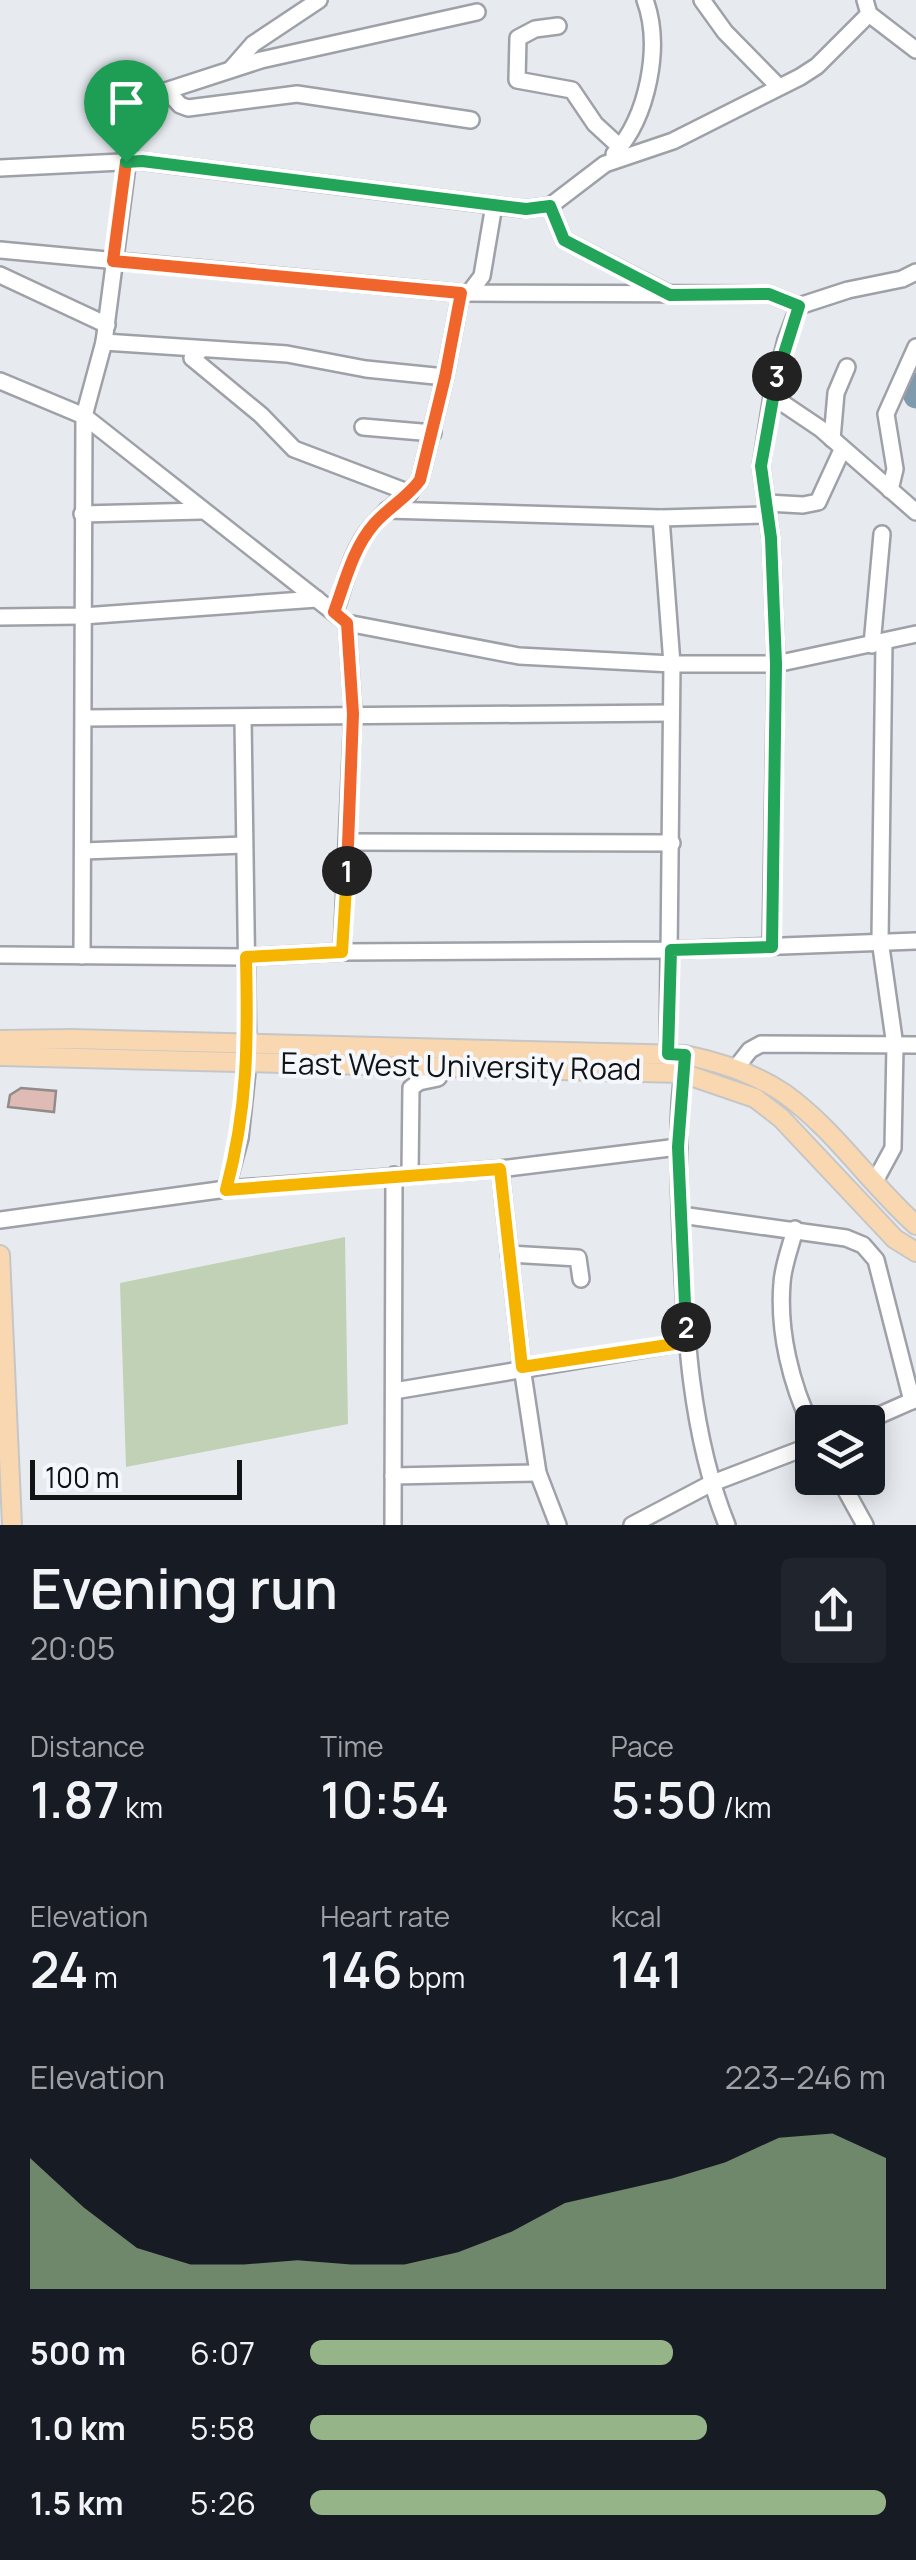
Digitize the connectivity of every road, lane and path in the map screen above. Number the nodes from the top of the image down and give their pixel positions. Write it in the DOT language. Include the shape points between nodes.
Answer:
graph roads {
  1 [pos="319,0"];
  2 [pos="646,0"];
  3 [pos="702,0"];
  4 [pos="867,7"];
  5 [pos="478,12"];
  6 [pos="558,26"];
  7 [pos="916,50"];
  8 [pos="231,70"];
  9 [pos="779,87"];
  10 [pos="168,92"];
  11 [pos="471,120"];
  12 [pos="620,147"];
  13 [pos="126,162"];
  14 [pos="605,164"];
  15 [pos="0,168"];
  16 [pos="494,205"];
  17 [pos="550,206"];
  18 [pos="0,250"];
  19 [pos="113,261"];
  20 [pos="916,272"];
  21 [pos="0,275"];
  22 [pos="465,293"];
  23 [pos="670,295"];
  24 [pos="799,306"];
  25 [pos="107,325"];
  26 [pos="104,342"];
  27 [pos="916,347"];
  28 [pos="202,349"];
  29 [pos="847,367"];
  30 [pos="445,377"];
  31 [pos="0,381"];
  32 [pos="772,396"];
  33 [pos="84,416"];
  34 [pos="363,427"];
  35 [pos="433,433"];
  36 [pos="837,444"];
  37 [pos="890,490"];
  38 [pos="410,494"];
  39 [pos="767,509"];
  40 [pos="387,510"];
  41 [pos="202,511"];
  42 [pos="916,512"];
  43 [pos="82,514"];
  44 [pos="661,518"];
  45 [pos="882,534"];
  46 [pos="317,599"];
  47 [pos="84,616"];
  48 [pos="0,617"];
  49 [pos="341,618"];
  50 [pos="916,634"];
  51 [pos="878,644"];
  52 [pos="672,664"];
  53 [pos="776,664"];
  54 [pos="671,713"];
  55 [pos="353,714"];
  56 [pos="85,718"];
  57 [pos="242,719"];
  58 [pos="350,842"];
  59 [pos="672,843"];
  60 [pos="244,845"];
  61 [pos="83,851"];
  62 [pos="880,940"];
  63 [pos="916,940"];
  64 [pos="772,947"];
  65 [pos="671,950"];
  66 [pos="342,952"];
  67 [pos="0,955"];
  68 [pos="82,956"];
  69 [pos="246,957"];
  70 [pos="0,1040"];
  71 [pos="916,1045"];
  72 [pos="895,1046"];
  73 [pos="248,1052"];
  74 [pos="0,1056"];
  75 [pos="678,1060"];
  76 [pos="445,1067"];
  77 [pos="734,1069"];
  78 [pos="678,1147"];
  79 [pos="500,1169"];
  80 [pos="402,1174"];
  81 [pos="874,1184"];
  82 [pos="226,1190"];
  83 [pos="680,1214"];
  84 [pos="0,1220"];
  85 [pos="916,1225"];
  86 [pos="796,1229"];
  87 [pos="916,1252"];
  88 [pos="509,1254"];
  89 [pos="0,1255"];
  90 [pos="580,1278"];
  91 [pos="688,1342"];
  92 [pos="522,1367"];
  93 [pos="394,1390"];
  94 [pos="914,1400"];
  95 [pos="802,1405"];
  96 [pos="885,1413"];
  97 [pos="795,1452"];
  98 [pos="538,1473"];
  99 [pos="393,1476"];
  100 [pos="710,1484"];
  101 [pos="848,1495"];
  102 [pos="12,1525"];
  103 [pos="393,1525"];
  104 [pos="558,1525"];
  105 [pos="632,1525"];
  106 [pos="727,1525"];
  107 [pos="864,1525"];
  1 -- 8 [label="street" via="253,44"];
  2 -- 12 [label="street" via="648,82"];
  3 -- 9 [label="street"];
  4 -- 7 [label="street"];
  4 -- 9 [label="street" via="817,66"];
  5 -- 8 [label="street"];
  6 -- 12 [label="street" via="518,38 517,80 572,90 594,124"];
  8 -- 10 [label="street"];
  9 -- 14 [label="street" via="674,141"];
  10 -- 11 [label="street" via="188,108 297,94"];
  10 -- 13 [label="street" via="140,105"];
  12 -- 14 [label="street"];
  13 -- 15 [label="street"];
  13 -- 16 [label="street"];
  13 -- 19 [label="street"];
  14 -- 17 [label="street"];
  16 -- 17 [label="street"];
  16 -- 22 [label="street" via="482,276"];
  17 -- 23 [label="street" via="564,240"];
  18 -- 19 [label="street"];
  19 -- 22 [label="street"];
  19 -- 25 [label="street"];
  20 -- 24 [label="street"];
  21 -- 25 [label="street"];
  22 -- 23 [label="street"];
  22 -- 30 [label="street"];
  23 -- 24 [label="street" via="769,294"];
  24 -- 32 [label="street"];
  25 -- 26 [label="street"];
  26 -- 28 [label="street"];
  26 -- 33 [label="street"];
  27 -- 37 [label="street" via="886,414 895,469"];
  28 -- 30 [label="street"];
  28 -- 38 [label="street" via="192,358 294,449"];
  29 -- 36 [label="street" via="836,393"];
  30 -- 35 [label="street"];
  31 -- 33 [label="street"];
  32 -- 36 [label="street"];
  32 -- 39 [label="street" via="761,466"];
  33 -- 41 [label="street"];
  33 -- 43 [label="street"];
  34 -- 35 [label="street"];
  35 -- 38 [label="street"];
  36 -- 37 [label="street"];
  36 -- 39 [label="street" via="818,502"];
  37 -- 42 [label="street"];
  38 -- 40 [label="street"];
  39 -- 44 [label="street"];
  39 -- 53 [label="street"];
  40 -- 44 [label="street"];
  40 -- 49 [label="street" via="360,542"];
  41 -- 43 [label="street"];
  41 -- 46 [label="street"];
  43 -- 47 [label="street"];
  44 -- 52 [label="street"];
  45 -- 51 [label="street"];
  46 -- 47 [label="street"];
  46 -- 49 [label="street"];
  47 -- 48 [label="street"];
  47 -- 56 [label="street"];
  49 -- 52 [label="street" via="519,656"];
  49 -- 55 [label="street"];
  50 -- 51 [label="street"];
  51 -- 53 [label="street"];
  51 -- 62 [label="street"];
  52 -- 53 [label="street"];
  52 -- 54 [label="street"];
  53 -- 64 [label="street"];
  54 -- 55 [label="street"];
  54 -- 59 [label="street"];
  55 -- 57 [label="street"];
  55 -- 58 [label="street"];
  56 -- 57 [label="street"];
  56 -- 61 [label="street"];
  57 -- 60 [label="street"];
  58 -- 59 [label="street"];
  58 -- 66 [label="street"];
  59 -- 65 [label="street"];
  60 -- 61 [label="street"];
  60 -- 69 [label="street"];
  61 -- 68 [label="street"];
  62 -- 63 [label="street"];
  62 -- 64 [label="street"];
  62 -- 72 [label="street"];
  64 -- 65 [label="street"];
  65 -- 66 [label="street"];
  65 -- 75 [label="street"];
  66 -- 69 [label="street"];
  67 -- 68 [label="street"];
  68 -- 69 [label="street"];
  69 -- 73 [label="street"];
  70 -- 73 [label="main road, East West University Road"];
  71 -- 72 [label="street"];
  72 -- 77 [label="street" via="761,1044"];
  72 -- 81 [label="street" via="893,1148"];
  73 -- 74 [label="main road, East West University Road"];
  73 -- 75 [label="main road, East West University Road"];
  73 -- 76 [label="main road, East West University Road"];
  73 -- 82 [label="street" via="240,1138"];
  75 -- 76 [label="main road, East West University Road"];
  75 -- 77 [label="main road, East West University Road"];
  75 -- 78 [label="street"];
  75 -- 87 [label="main road, East West University Road" via="781,1118 895,1239"];
  76 -- 80 [label="street" via="438,1078 410,1088"];
  77 -- 81 [label="main road, East West University Road" via="783,1093"];
  78 -- 79 [label="street"];
  78 -- 83 [label="street"];
  79 -- 80 [label="street"];
  79 -- 88 [label="street"];
  80 -- 82 [label="street"];
  80 -- 93 [label="street"];
  81 -- 85 [label="main road, East West University Road"];
  82 -- 84 [label="street"];
  83 -- 86 [label="street"];
  83 -- 91 [label="street"];
  86 -- 94 [label="street" via="846,1238 876,1260"];
  86 -- 95 [label="street" via="782,1279 782,1309"];
  88 -- 90 [label="street" via="578,1258"];
  88 -- 92 [label="street"];
  89 -- 102 [label="main road"];
  91 -- 92 [label="street"];
  91 -- 100 [label="street"];
  92 -- 93 [label="street"];
  92 -- 98 [label="street"];
  93 -- 99 [label="street"];
  94 -- 96 [label="street"];
  97 -- 100 [label="street"];
  98 -- 99 [label="street"];
  98 -- 104 [label="street"];
  99 -- 103 [label="street"];
  100 -- 105 [label="street"];
  100 -- 106 [label="street"];
  101 -- 107 [label="street"];
}
